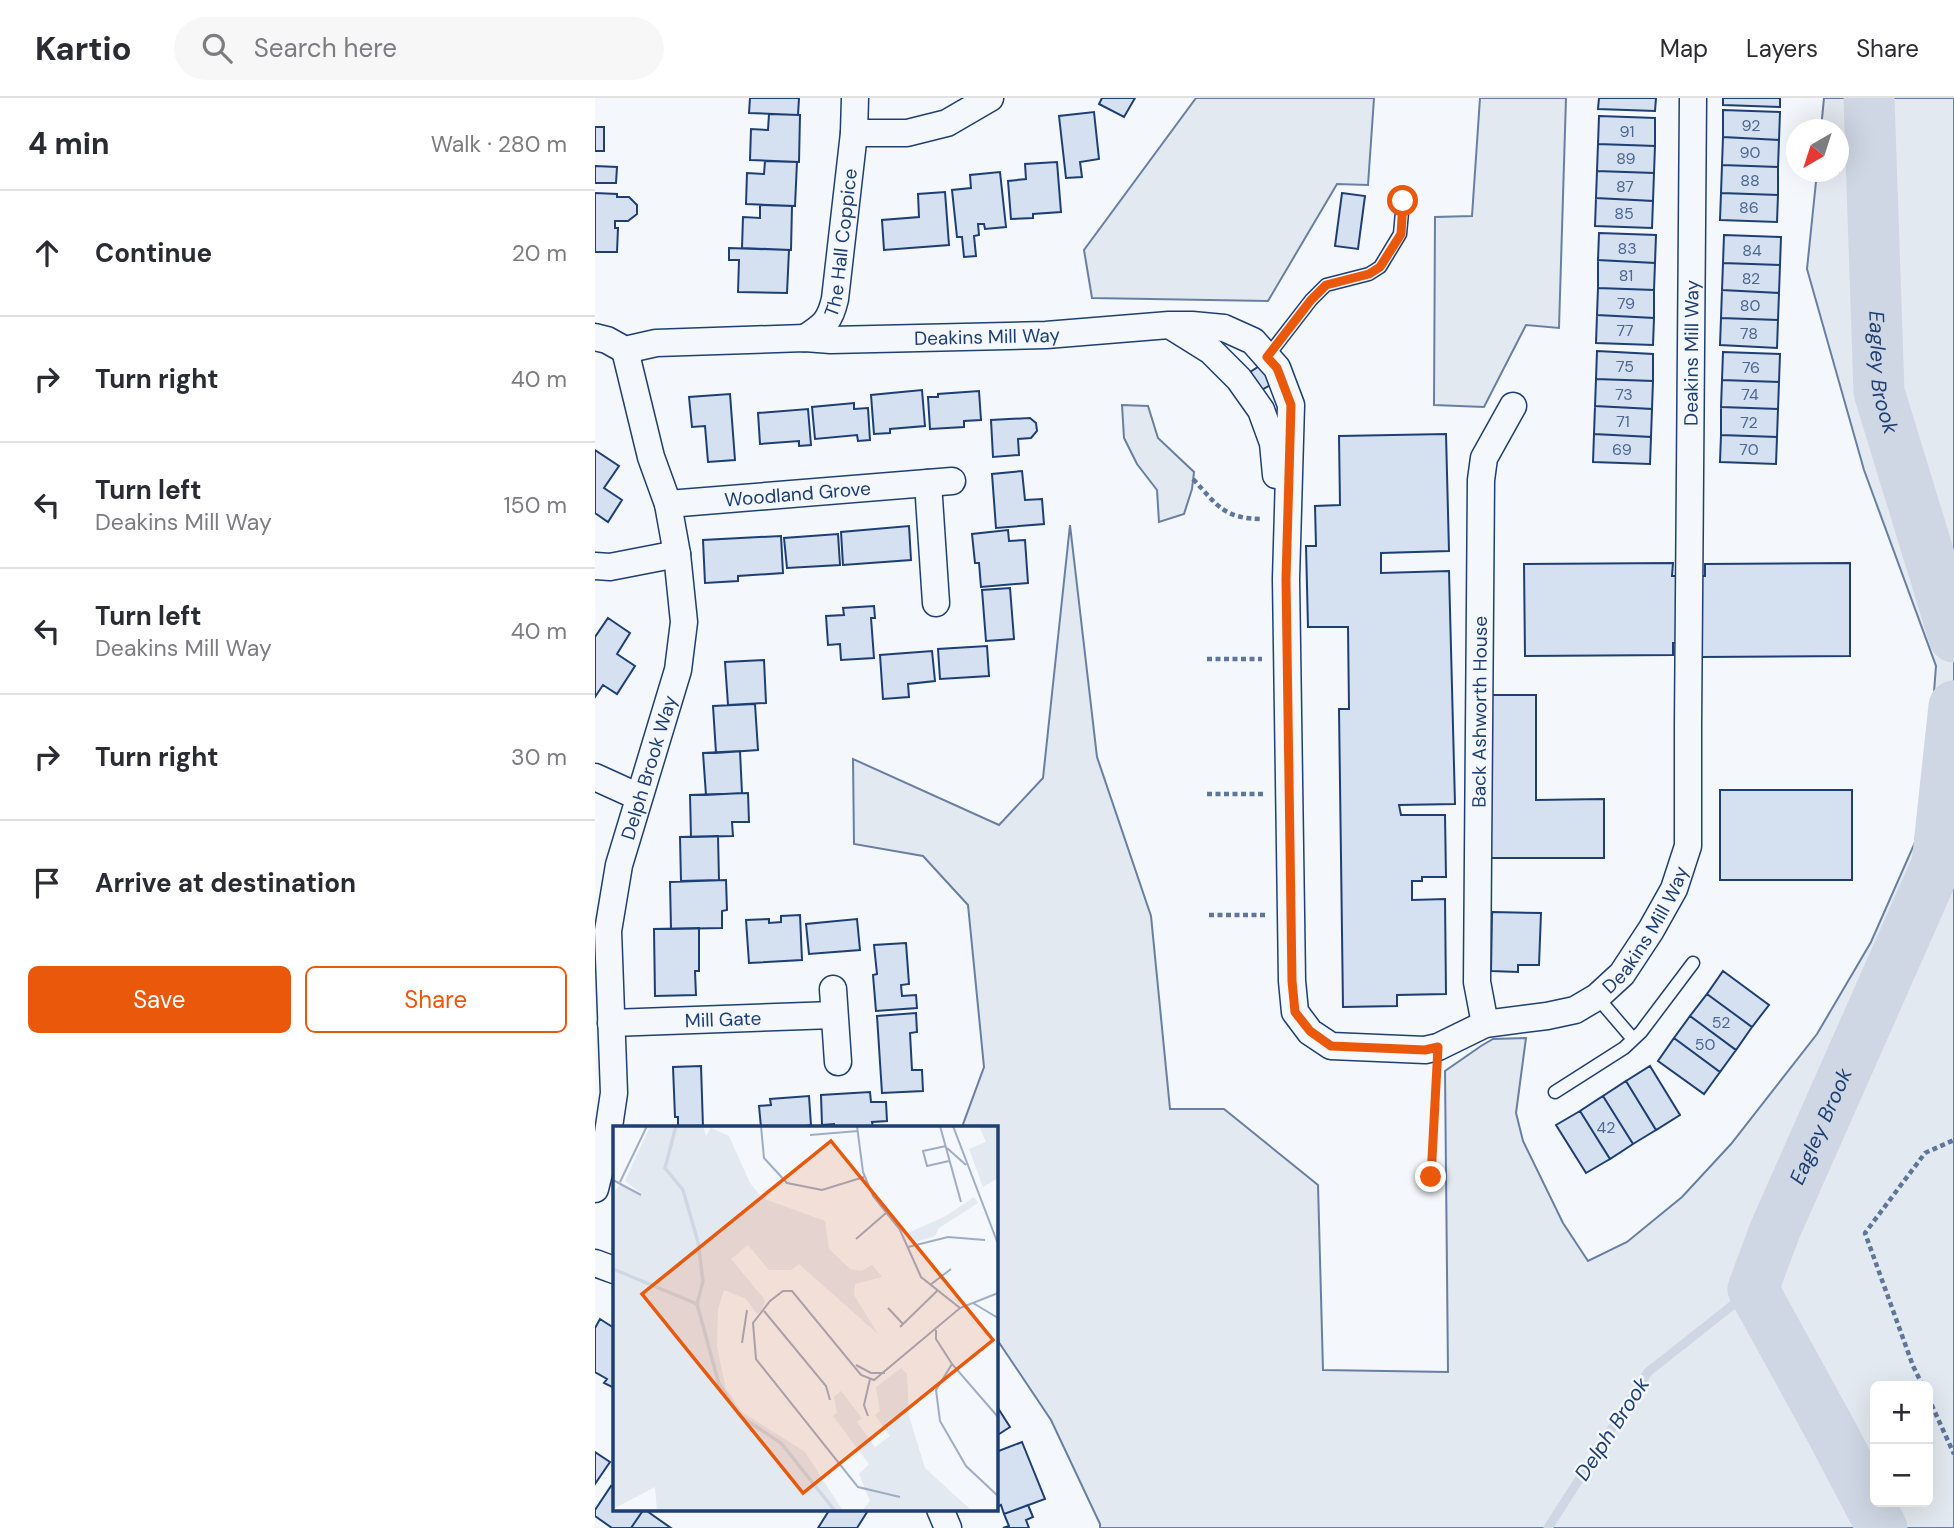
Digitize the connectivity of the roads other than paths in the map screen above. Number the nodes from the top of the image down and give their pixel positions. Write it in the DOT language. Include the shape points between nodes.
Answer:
graph roads {
  1 [pos="855,98"];
  2 [pos="990,98"];
  3 [pos="1693,98"];
  4 [pos="854,133"];
  5 [pos="1403,201"];
  6 [pos="1169,325"];
  7 [pos="595,337"];
  8 [pos="805,338"];
  9 [pos="625,350"];
  10 [pos="1267,357"];
  11 [pos="1513,406"];
  12 [pos="668,504"];
  13 [pos="677,554"];
  14 [pos="595,566"];
  15 [pos="1286,579"];
  16 [pos="931,588"];
  17 [pos="595,777"];
  18 [pos="639,797"];
  19 [pos="1693,963"];
  20 [pos="833,989"];
  21 [pos="1597,997"];
  22 [pos="834,1015"];
  23 [pos="611,1023"];
  24 [pos="1485,1024"];
  25 [pos="1633,1039"];
  26 [pos="838,1062"];
  27 [pos="1555,1092"];
  28 [pos="595,1189"];
  29 [pos="595,1263"];
  30 [pos="613,1270"];
  31 [pos="940,1510"];
  32 [pos="948,1528"];
  1 -- 4 [label="street, The Hall Coppice"];
  2 -- 4 [label="street" via="947,123 907,133"];
  3 -- 21 [label="street, Deakins Mill Way" via="1688,846 1674,889 1651,930 1622,974"];
  4 -- 8 [label="street, The Hall Coppice" via="835,299 821,328"];
  5 -- 10 [label="lane" via="1401,234 1380,267 1326,285"];
  6 -- 8 [label="street, Deakins Mill Way" via="1046,335"];
  6 -- 10 [label="street, Deakins Mill Way" via="1224,328 1253,341"];
  6 -- 15 [label="street, Deakins Mill Way" via="1211,352 1239,379 1261,410 1273,443"];
  7 -- 9 [label="street"];
  8 -- 9 [label="street, Deakins Mill Way" via="656,343"];
  9 -- 12 [label="street, Delph Brook Way" via="651,457"];
  10 -- 15 [label="street, Deakins Mill Way" via="1277,368 1291,405"];
  11 -- 24 [label="street, Back Ashworth House" via="1484,458 1481,480 1477,982"];
  12 -- 13 [label="street, Delph Brook Way"];
  12 -- 16 [label="street, Woodland Grove" via="940,482"];
  13 -- 14 [label="street"];
  13 -- 18 [label="street, Delph Brook Way" via="684,622 678,670"];
  15 -- 24 [label="street, Deakins Mill Way" via="1295,1012 1310,1031 1331,1046 1425,1050"];
  17 -- 18 [label="street"];
  18 -- 23 [label="street, Delph Brook Way" via="619,865 608,931"];
  19 -- 25 [label="lane"];
  20 -- 22 [label="street"];
  21 -- 24 [label="street, Deakins Mill Way" via="1575,1010"];
  21 -- 25 [label="lane"];
  22 -- 23 [label="street, Mill Gate"];
  22 -- 26 [label="street"];
  23 -- 28 [label="street, Delph Brook Way" via="614,1093"];
  25 -- 27 [label="lane"];
  29 -- 30 [label="street"];
  31 -- 32 [label="street"];
}
